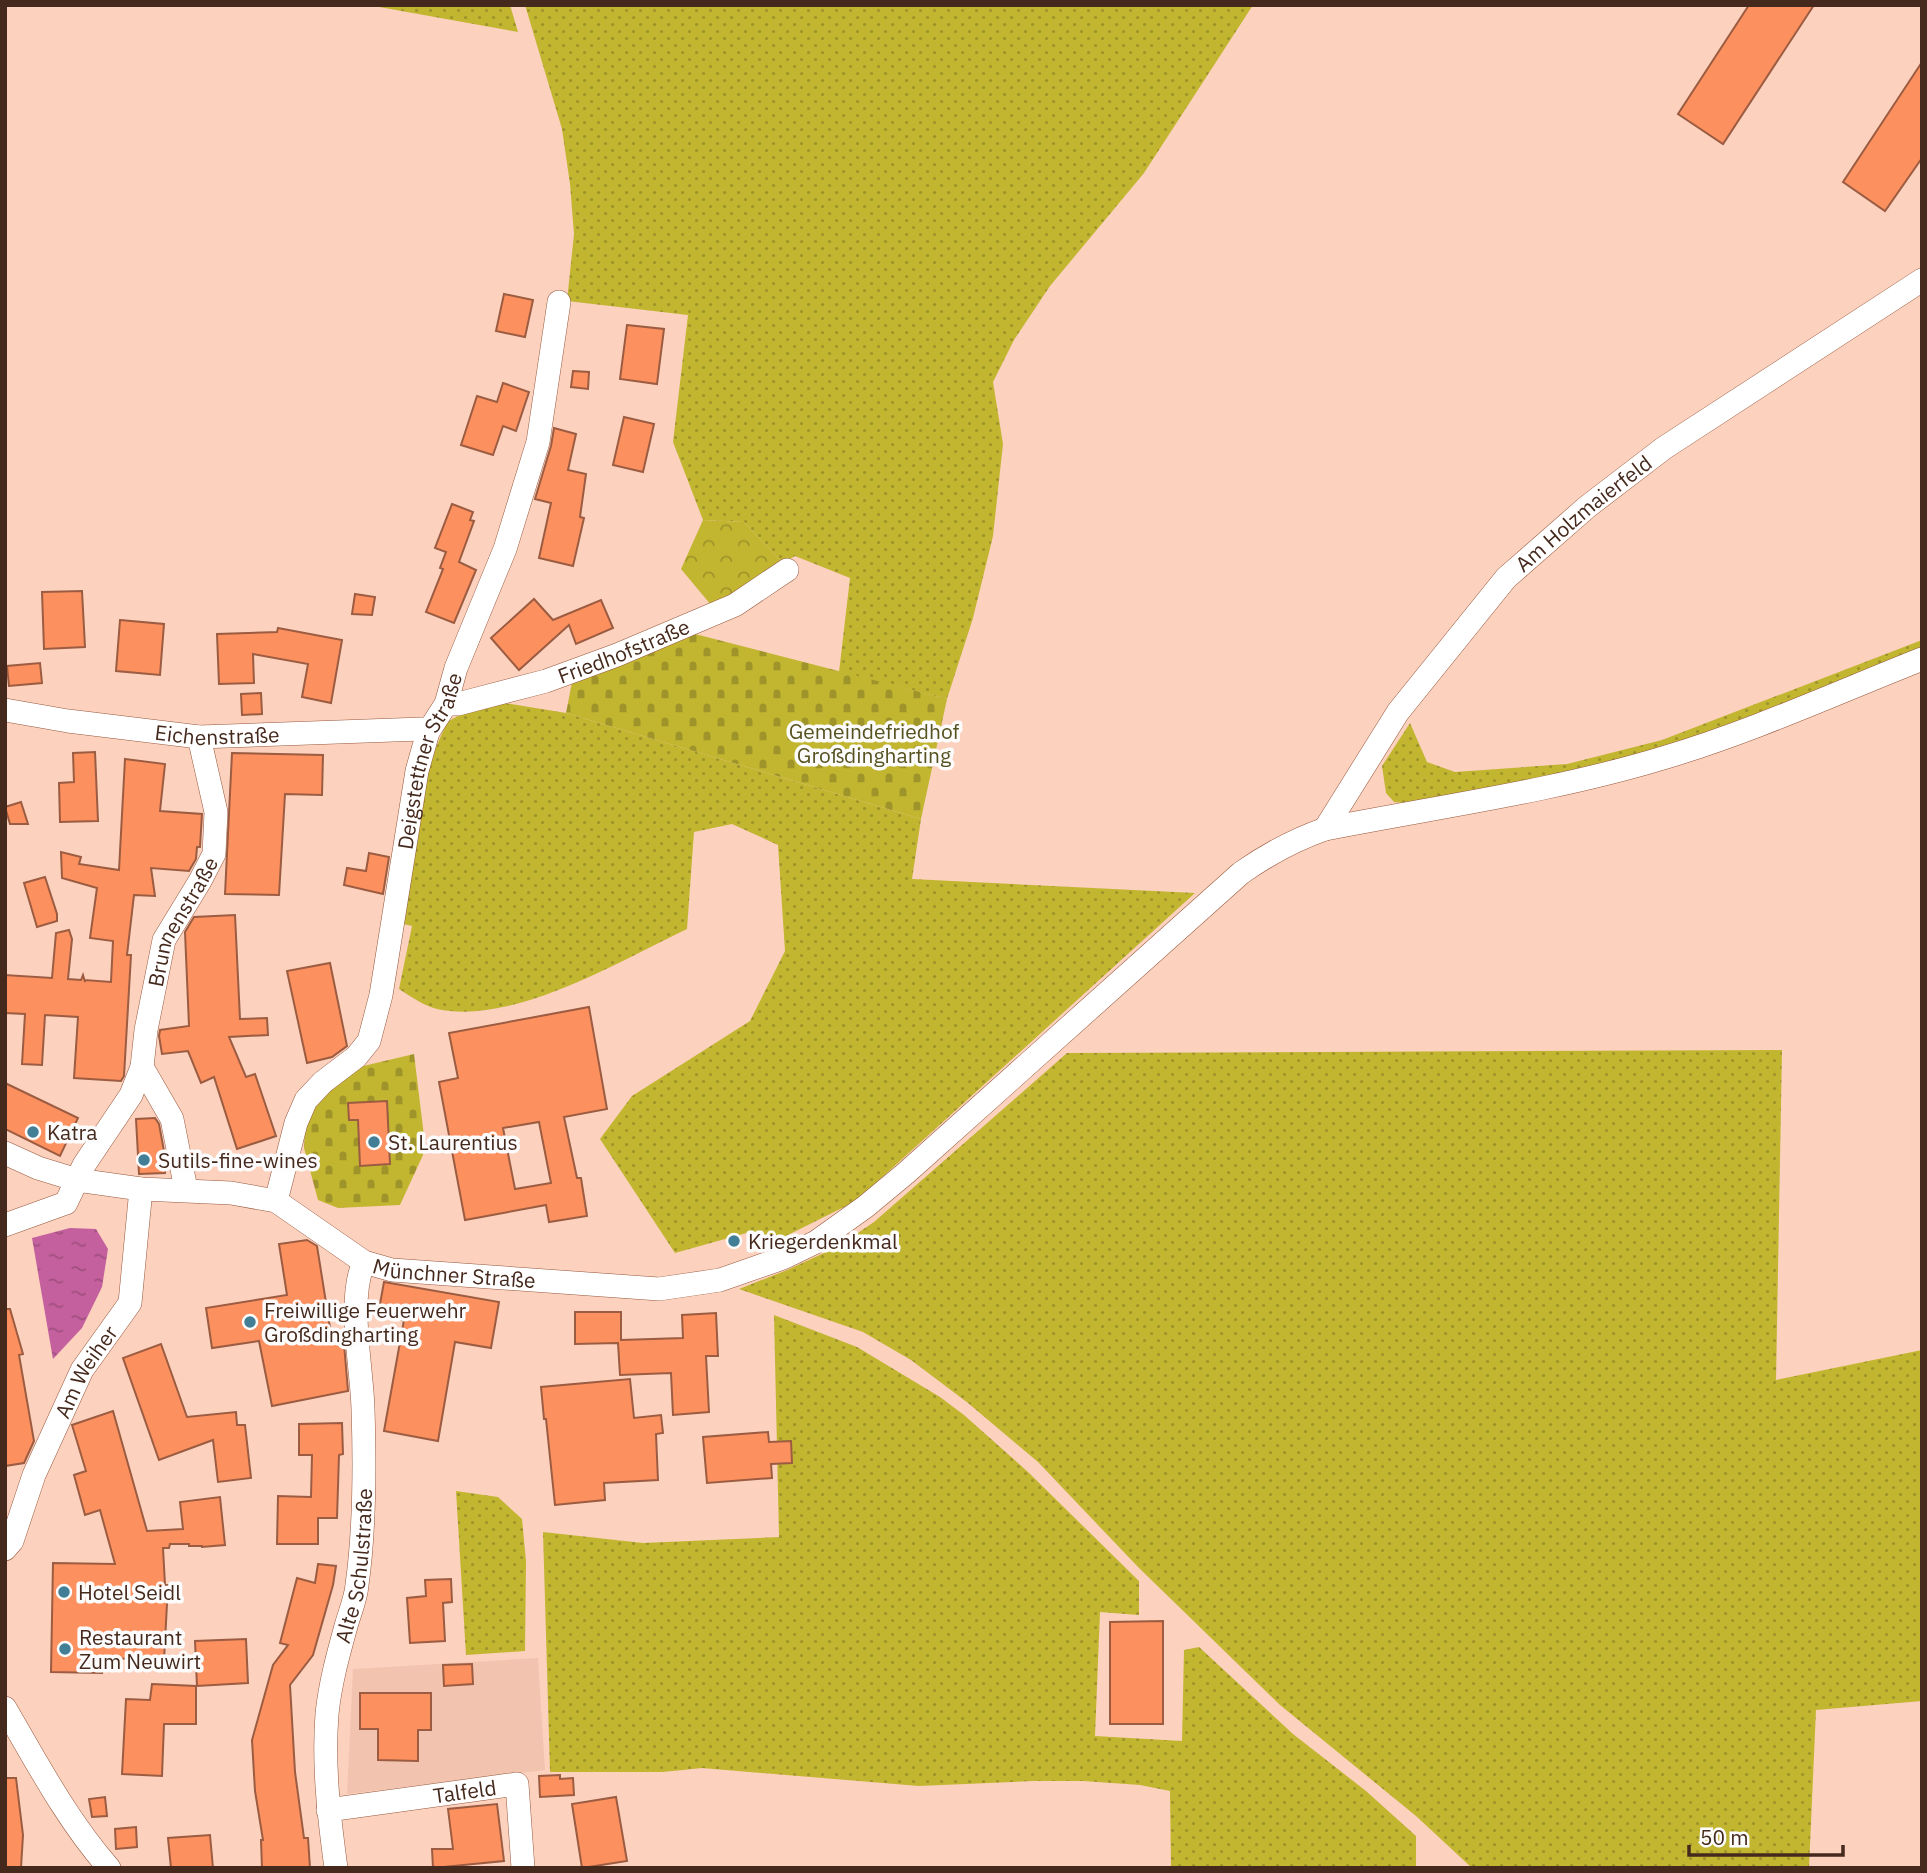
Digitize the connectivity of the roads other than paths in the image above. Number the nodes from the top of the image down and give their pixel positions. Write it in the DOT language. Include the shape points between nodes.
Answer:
graph roads {
  1 [pos="1922,280"];
  2 [pos="559,302"];
  3 [pos="787,570"];
  4 [pos="1922,659"];
  5 [pos="446,704"];
  6 [pos="5,710"];
  7 [pos="428,732"];
  8 [pos="199,737"];
  9 [pos="1325,829"];
  10 [pos="142,1067"];
  11 [pos="5,1153"];
  12 [pos="77,1180"];
  13 [pos="141,1189"];
  14 [pos="186,1189"];
  15 [pos="276,1201"];
  16 [pos="5,1225"];
  17 [pos="364,1262"];
  18 [pos="5,1549"];
  19 [pos="5,1708"];
  20 [pos="328,1811"];
  21 [pos="109,1868"];
  22 [pos="336,1868"];
  23 [pos="523,1868"];
  1 -- 9 [label="street, Am Holzmaierfeld" via="1664,448 1506,578 1398,712"];
  2 -- 5 [label="street, Deigstettner Straße" via="538,442 505,549"];
  3 -- 5 [label="street, Friedhofstraße" via="735,604 617,655 546,681"];
  4 -- 9 [label="street, Münchner Straße" via="1664,758"];
  5 -- 7 [label="street, Deigstettner Straße"];
  6 -- 8 [label="street, Eichenstraße"];
  7 -- 8 [label="street, Eichenstraße"];
  7 -- 15 [label="street, Deigstettner Straße" via="369,1041 306,1100"];
  8 -- 10 [label="street, Brunnenstraße" via="216,812 214,854 164,940"];
  9 -- 17 [label="street, Münchner Straße" via="1269,853 1241,873 906,1173 816,1241 783,1258 720,1280 659,1289 445,1275"];
  10 -- 12 [label="street, Brunnenstraße" via="131,1095"];
  10 -- 14 [label="street" via="172,1119"];
  11 -- 12 [label="street, Münchner Straße"];
  12 -- 13 [label="street, Münchner Straße"];
  12 -- 16 [label="street, Brunnenstraße" via="66,1203"];
  13 -- 14 [label="street, Münchner Straße"];
  13 -- 18 [label="street, Am Weiher" via="130,1303 82,1370"];
  14 -- 15 [label="street, Münchner Straße"];
  15 -- 17 [label="street, Münchner Straße"];
  17 -- 20 [label="street, Alte Schulstraße" via="359,1273 357,1322 365,1491 357,1587 328,1710"];
  19 -- 21 [label="street" via="56,1795"];
  20 -- 22 [label="street, Alte Schulstraße"];
  20 -- 23 [label="street, Talfeld" via="517,1784"];
}
